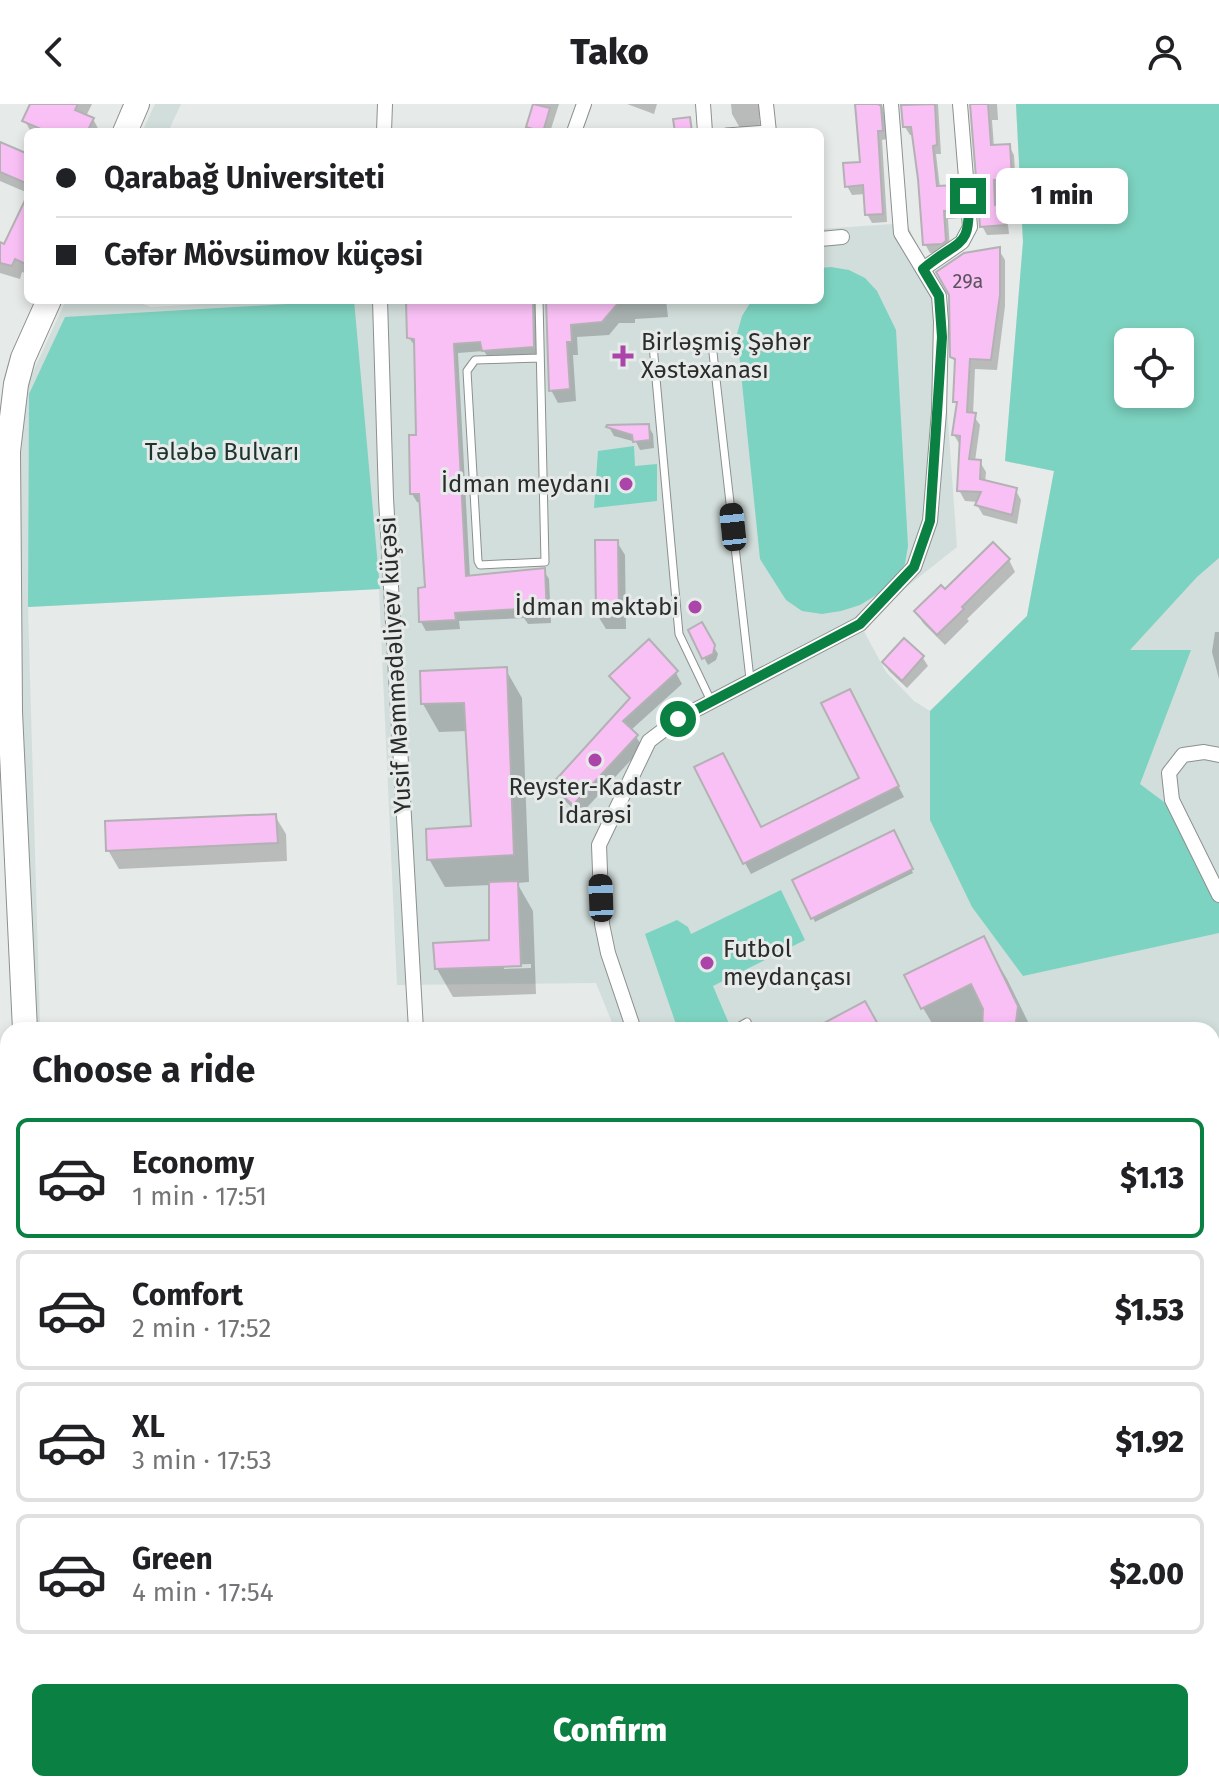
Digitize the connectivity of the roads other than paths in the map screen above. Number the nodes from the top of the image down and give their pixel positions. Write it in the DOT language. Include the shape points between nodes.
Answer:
graph roads {
  1 [pos="137,104"];
  2 [pos="385,104"];
  3 [pos="584,104"];
  4 [pos="703,104"];
  5 [pos="766,104"];
  6 [pos="891,104"];
  7 [pos="960,104"];
  8 [pos="127,128"];
  9 [pos="384,128"];
  10 [pos="575,128"];
  11 [pos="705,128"];
  12 [pos="769,128"];
  13 [pos="842,237"];
  14 [pos="824,239"];
  15 [pos="923,269"];
  16 [pos="47,304"];
  17 [pos="380,304"];
  18 [pos="539,304"];
  19 [pos="712,344"];
  20 [pos="653,345"];
  21 [pos="540,358"];
  22 [pos="5,381"];
  23 [pos="0,413"];
  24 [pos="5,679"];
  25 [pos="750,679"];
  26 [pos="711,701"];
  27 [pos="1219,755"];
  28 [pos="1219,895"];
  29 [pos="25,1022"];
  30 [pos="416,1022"];
  31 [pos="632,1022"];
  1 -- 8 [label="main road"];
  2 -- 9 [label="street"];
  3 -- 10 [label="street"];
  4 -- 11 [label="street"];
  5 -- 12 [label="street"];
  6 -- 15 [label="street" via="901,233"];
  7 -- 15 [label="street" via="970,227 962,242"];
  13 -- 14 [label="street"];
  15 -- 25 [label="street" via="939,296 942,337 930,521 914,567 860,624"];
  16 -- 22 [label="main road" via="23,358"];
  17 -- 30 [label="street, Yusif Məmmədəliyev küçəsi"];
  18 -- 21 [label="lane"];
  19 -- 25 [label="lane"];
  20 -- 26 [label="lane" via="679,634"];
  21 -- 21 [label="lane" via="475,360 467,371 480,565 545,562"];
  22 -- 23 [label="main road"];
  22 -- 24 [label="main road"];
  24 -- 29 [label="main road"];
  25 -- 26 [label="street"];
  26 -- 31 [label="street" via="649,741 599,845 602,924"];
  27 -- 28 [label="street" via="1183,755 1169,773 1172,800"];
}
